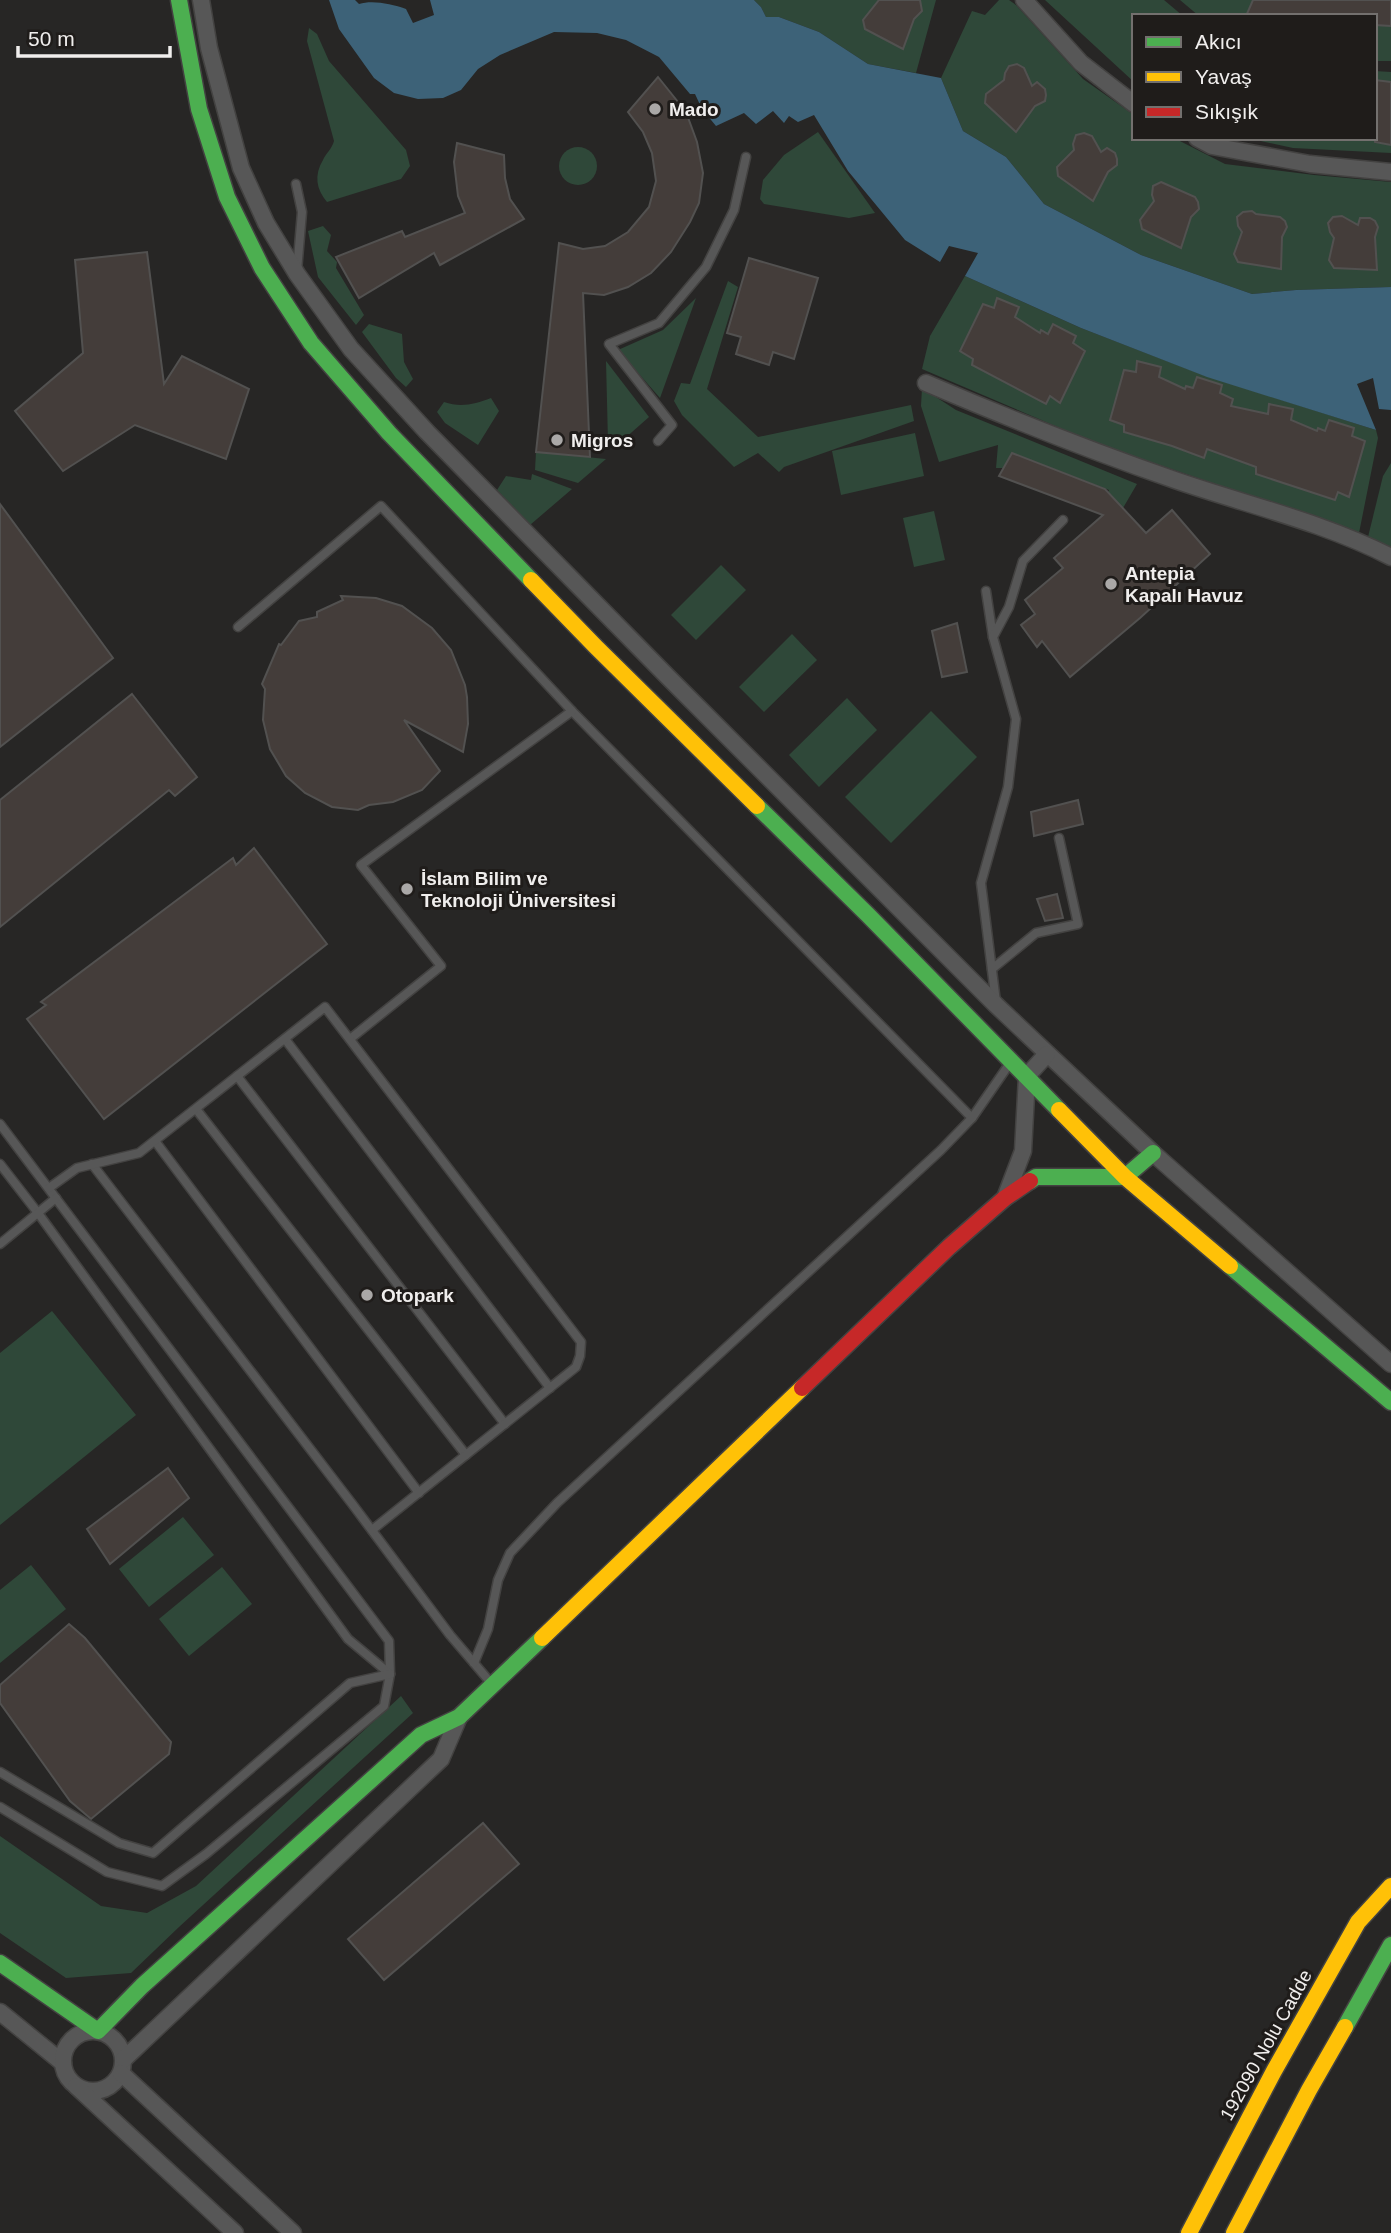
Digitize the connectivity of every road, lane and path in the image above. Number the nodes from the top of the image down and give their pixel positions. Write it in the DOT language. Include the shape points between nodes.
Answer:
graph roads {
  1 [pos="179,0"];
  2 [pos="201,0"];
  3 [pos="1024,0"];
  4 [pos="1132,102"];
  5 [pos="1200,140"];
  6 [pos="746,157"];
  7 [pos="1391,172"];
  8 [pos="296,184"];
  9 [pos="296,274"];
  10 [pos="926,383"];
  11 [pos="657,441"];
  12 [pos="1063,520"];
  13 [pos="1391,557"];
  14 [pos="986,591"];
  15 [pos="238,627"];
  16 [pos="993,637"];
  17 [pos="572,711"];
  18 [pos="1059,838"];
  19 [pos="992,969"];
  20 [pos="996,1005"];
  21 [pos="285,1039"];
  22 [pos="350,1039"];
  23 [pos="1047,1054"];
  24 [pos="1011,1061"];
  25 [pos="237,1076"];
  26 [pos="1027,1076"];
  27 [pos="196,1108"];
  28 [pos="972,1118"];
  29 [pos="0,1124"];
  30 [pos="155,1141"];
  31 [pos="1153,1153"];
  32 [pos="0,1164"];
  33 [pos="92,1164"];
  34 [pos="1125,1177"];
  35 [pos="49,1188"];
  36 [pos="57,1198"];
  37 [pos="1005,1198"];
  38 [pos="38,1213"];
  39 [pos="0,1244"];
  40 [pos="1391,1364"];
  41 [pos="550,1388"];
  42 [pos="1391,1402"];
  43 [pos="505,1424"];
  44 [pos="466,1455"];
  45 [pos="419,1493"];
  46 [pos="372,1530"];
  47 [pos="474,1663"];
  48 [pos="390,1674"];
  49 [pos="493,1685"];
  50 [pos="459,1717"];
  51 [pos="0,1772"];
  52 [pos="0,1807"];
  53 [pos="1391,1886"];
  54 [pos="1391,1945"];
  55 [pos="0,1962"];
  56 [pos="0,2012"];
  57 [pos="98,2031"];
  58 [pos="63,2063"];
  59 [pos="122,2066"];
  60 [pos="76,2086"];
  61 [pos="235,2233"];
  62 [pos="293,2233"];
  63 [pos="1189,2233"];
  64 [pos="1234,2233"];
  1 -- 24 [label="street" via="199,109 227,197 262,268 311,343 389,433 596,647"];
  2 -- 9 [label="street" via="241,168"];
  3 -- 4 [label="street" via="1082,63"];
  5 -- 7 [label="street" via="1310,164"];
  6 -- 11 [label="lane" via="734,210 706,267 659,324 609,344 672,425"];
  8 -- 9 [label="lane" via="302,212"];
  9 -- 20 [label="street" via="351,349 426,432"];
  10 -- 13 [label="street" via="1046,434 1361,542"];
  12 -- 16 [label="lane" via="1023,561 1009,607"];
  14 -- 16 [label="lane"];
  15 -- 17 [label="lane" via="381,506"];
  16 -- 19 [label="lane" via="1016,719 1008,787 981,883"];
  17 -- 22 [label="lane" via="361,865 441,966"];
  17 -- 28 [label="lane"];
  18 -- 19 [label="lane" via="1078,924 1036,933"];
  19 -- 20 [label="lane"];
  20 -- 23 [label="street"];
  21 -- 22 [label="lane" via="326,1007"];
  21 -- 25 [label="lane"];
  21 -- 41 [label="lane"];
  22 -- 41 [label="lane" via="581,1342 576,1367"];
  23 -- 26 [label="street"];
  23 -- 31 [label="street"];
  24 -- 26 [label="street"];
  24 -- 28 [label="lane"];
  25 -- 27 [label="lane"];
  25 -- 43 [label="lane"];
  26 -- 34 [label="street"];
  26 -- 37 [label="street" via="1023,1151"];
  27 -- 30 [label="lane"];
  27 -- 44 [label="lane"];
  28 -- 47 [label="lane" via="557,1503 510,1553"];
  29 -- 35 [label="lane"];
  30 -- 33 [label="lane" via="139,1153"];
  30 -- 45 [label="lane"];
  31 -- 34 [label="street"];
  31 -- 40 [label="street"];
  32 -- 38 [label="lane"];
  33 -- 35 [label="lane" via="77,1168"];
  33 -- 46 [label="lane"];
  34 -- 37 [label="street" via="1036,1177"];
  34 -- 42 [label="street"];
  35 -- 36 [label="lane"];
  36 -- 38 [label="lane"];
  36 -- 48 [label="lane" via="389,1641"];
  37 -- 49 [label="street"];
  38 -- 39 [label="lane"];
  38 -- 48 [label="lane" via="348,1639"];
  41 -- 43 [label="lane"];
  43 -- 44 [label="lane"];
  44 -- 45 [label="lane"];
  45 -- 46 [label="lane"];
  46 -- 47 [label="lane"];
  47 -- 49 [label="lane"];
  48 -- 51 [label="lane" via="350,1682 153,1853 119,1843"];
  48 -- 52 [label="lane" via="384,1706 162,1886 107,1872"];
  49 -- 50 [label="street"];
  50 -- 57 [label="street" via="421,1735"];
  50 -- 59 [label="street" via="441,1759"];
  53 -- 63 [label="street, 192090 Nolu Cadde" via="1358,1922"];
  54 -- 64 [label="street"];
  55 -- 57 [label="street"];
  56 -- 58 [label="street"];
  57 -- 58 [label="street" via="73,2038"];
  57 -- 59 [label="street" via="116,2040"];
  58 -- 60 [label="street"];
  59 -- 60 [label="street" via="117,2080 102,2090"];
  59 -- 62 [label="street"];
  60 -- 61 [label="street"];
}
